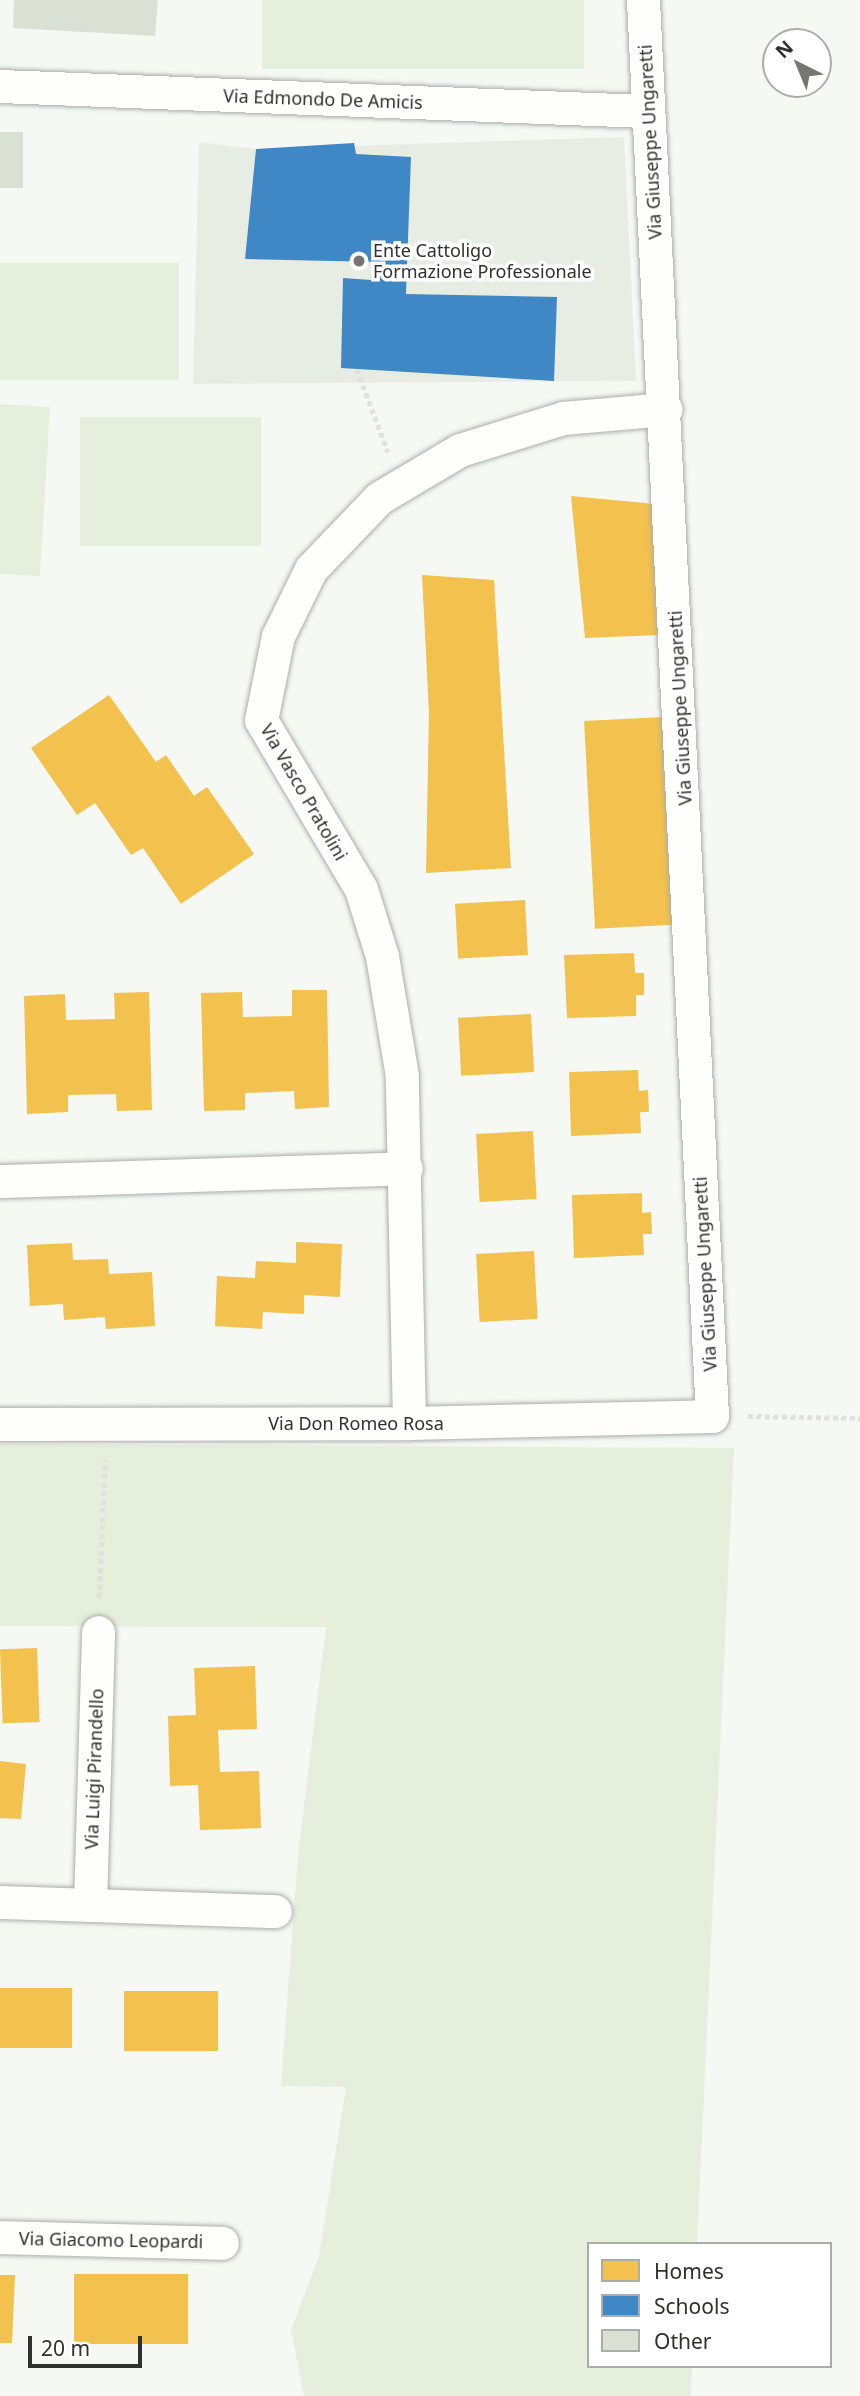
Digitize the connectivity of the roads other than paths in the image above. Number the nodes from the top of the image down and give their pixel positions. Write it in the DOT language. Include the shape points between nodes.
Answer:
graph roads {
  1 [pos="643,0"];
  2 [pos="0,86"];
  3 [pos="646,111"];
  4 [pos="666,409"];
  5 [pos="406,1168"];
  6 [pos="0,1181"];
  7 [pos="712,1416"];
  8 [pos="409,1423"];
  9 [pos="0,1424"];
  10 [pos="98,1632"];
  11 [pos="0,1902"];
  12 [pos="90,1905"];
  13 [pos="275,1911"];
  14 [pos="0,2237"];
  15 [pos="222,2243"];
  1 -- 3 [label="street, Via Giuseppe Ungaretti"];
  2 -- 3 [label="street, Via Edmondo De Amicis"];
  3 -- 4 [label="street, Via Giuseppe Ungaretti"];
  4 -- 5 [label="street, Via Vasco Pratolini" via="563,418 460,450 379,498 311,569 278,635 261,720 361,889 382,956 402,1076"];
  4 -- 7 [label="street, Via Giuseppe Ungaretti"];
  5 -- 6 [label="street"];
  5 -- 8 [label="street, Via Vasco Pratolini"];
  7 -- 8 [label="street, Via Don Romeo Rosa"];
  8 -- 9 [label="street, Via Don Romeo Rosa"];
  10 -- 12 [label="street, Via Luigi Pirandello"];
  11 -- 12 [label="street"];
  12 -- 13 [label="street"];
  14 -- 15 [label="street, Via Giacomo Leopardi"];
}
